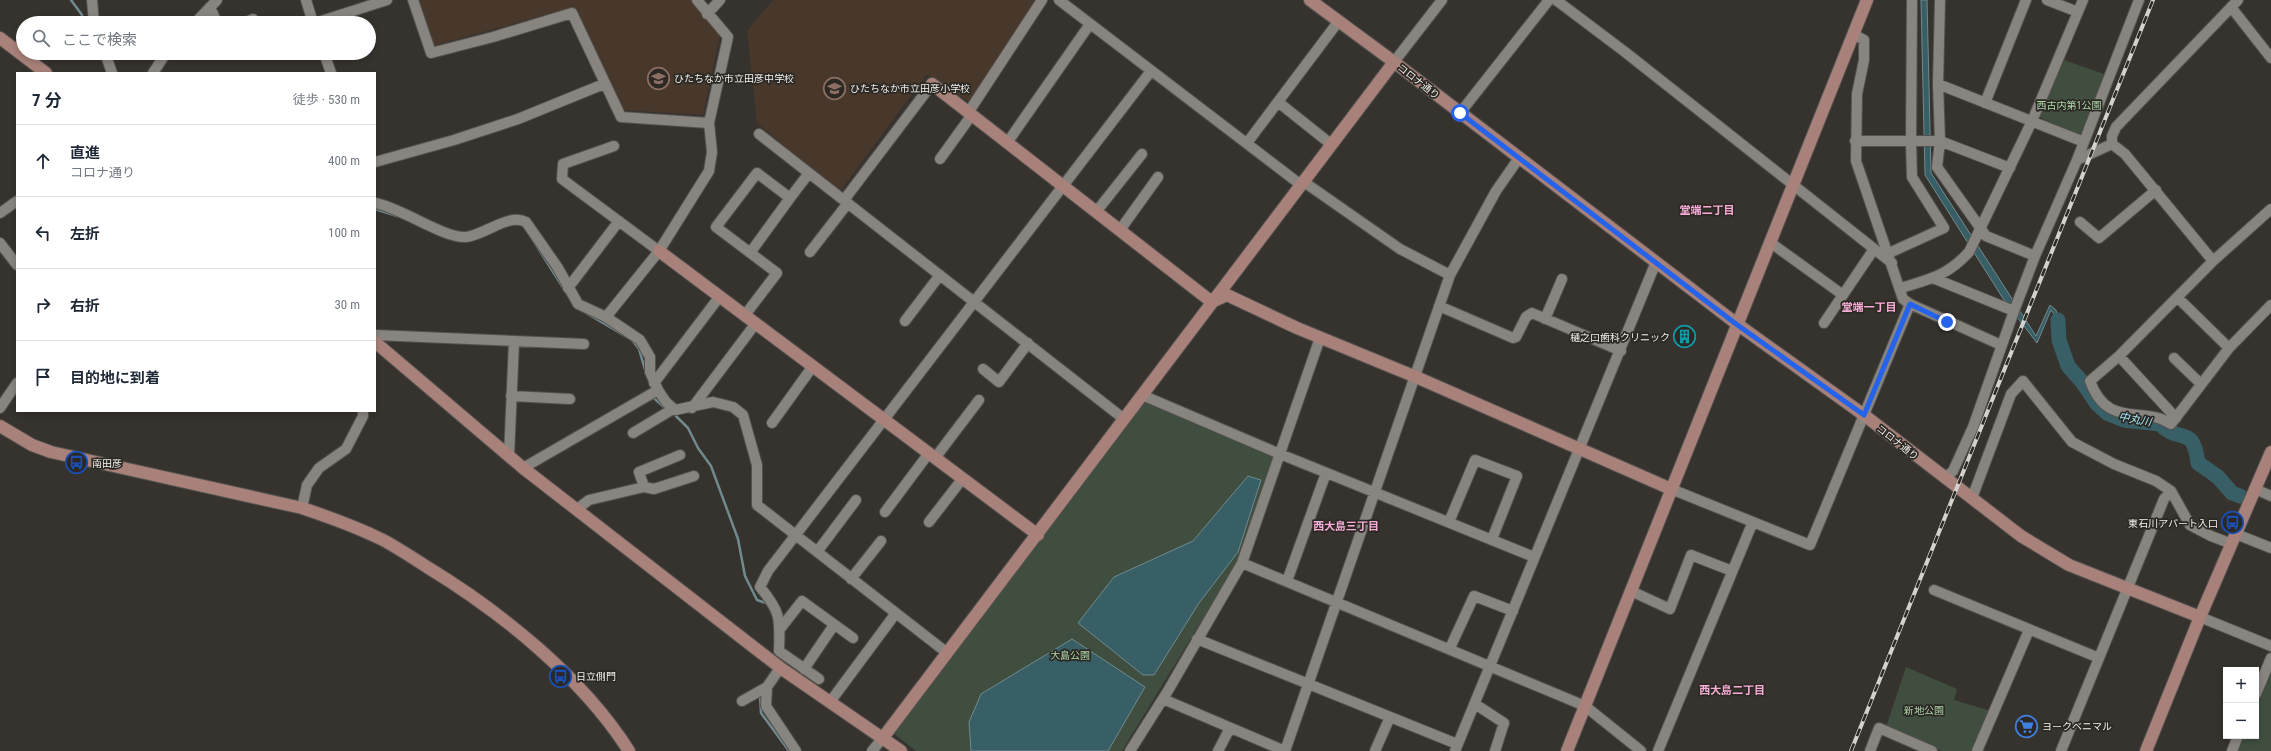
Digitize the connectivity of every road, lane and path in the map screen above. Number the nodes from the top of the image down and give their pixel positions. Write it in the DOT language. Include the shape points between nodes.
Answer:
graph roads {
  1 [pos="92,0"];
  2 [pos="306,0"];
  3 [pos="387,0"];
  4 [pos="413,0"];
  5 [pos="697,0"];
  6 [pos="720,0"];
  7 [pos="1042,0"];
  8 [pos="1059,0"];
  9 [pos="1310,0"];
  10 [pos="1442,0"];
  11 [pos="1549,0"];
  12 [pos="1556,0"];
  13 [pos="1867,0"];
  14 [pos="1912,0"];
  15 [pos="1940,0"];
  16 [pos="2026,0"];
  17 [pos="2046,0"];
  18 [pos="2083,0"];
  19 [pos="2139,0"];
  20 [pos="214,4"];
  21 [pos="2234,4"];
  22 [pos="2078,12"];
  23 [pos="707,14"];
  24 [pos="93,16"];
  25 [pos="202,16"];
  26 [pos="216,16"];
  27 [pos="312,16"];
  28 [pos="336,16"];
  29 [pos="1338,22"];
  30 [pos="1090,24"];
  31 [pos="1853,34"];
  32 [pos="0,38"];
  33 [pos="16,50"];
  34 [pos="2271,58"];
  35 [pos="29,60"];
  36 [pos="107,60"];
  37 [pos="161,60"];
  38 [pos="326,60"];
  39 [pos="1394,62"];
  40 [pos="1151,70"];
  41 [pos="45,72"];
  42 [pos="112,72"];
  43 [pos="154,72"];
  44 [pos="331,72"];
  45 [pos="604,84"];
  46 [pos="932,84"];
  47 [pos="1938,84"];
  48 [pos="1278,102"];
  49 [pos="1985,103"];
  50 [pos="1460,113"];
  51 [pos="969,114"];
  52 [pos="2032,121"];
  53 [pos="709,123"];
  54 [pos="759,134"];
  55 [pos="1855,141"];
  56 [pos="1940,141"];
  57 [pos="1911,142"];
  58 [pos="2084,142"];
  59 [pos="1007,143"];
  60 [pos="1246,143"];
  61 [pos="2112,144"];
  62 [pos="1332,145"];
  63 [pos="614,146"];
  64 [pos="1142,154"];
  65 [pos="1519,158"];
  66 [pos="940,159"];
  67 [pos="2077,160"];
  68 [pos="376,162"];
  69 [pos="2010,168"];
  70 [pos="809,173"];
  71 [pos="1158,177"];
  72 [pos="1303,184"];
  73 [pos="1793,184"];
  74 [pos="1063,186"];
  75 [pos="2156,190"];
  76 [pos="790,198"];
  77 [pos="16,202"];
  78 [pos="846,202"];
  79 [pos="376,203"];
  80 [pos="2271,209"];
  81 [pos="1096,212"];
  82 [pos="0,213"];
  83 [pos="619,221"];
  84 [pos="2080,222"];
  85 [pos="1120,230"];
  86 [pos="1981,230"];
  87 [pos="0,243"];
  88 [pos="1771,243"];
  89 [pos="1874,250"];
  90 [pos="659,251"];
  91 [pos="810,252"];
  92 [pos="750,253"];
  93 [pos="1889,253"];
  94 [pos="2035,256"];
  95 [pos="2213,261"];
  96 [pos="1656,262"];
  97 [pos="1892,263"];
  98 [pos="16,264"];
  99 [pos="940,275"];
  100 [pos="1450,275"];
  101 [pos="1933,278"];
  102 [pos="1562,279"];
  103 [pos="568,288"];
  104 [pos="1901,288"];
  105 [pos="720,296"];
  106 [pos="1843,296"];
  107 [pos="2178,298"];
  108 [pos="1216,300"];
  109 [pos="974,302"];
  110 [pos="1910,304"];
  111 [pos="2271,305"];
  112 [pos="1439,306"];
  113 [pos="2014,310"];
  114 [pos="745,315"];
  115 [pos="606,317"];
  116 [pos="1545,319"];
  117 [pos="905,321"];
  118 [pos="1824,323"];
  119 [pos="756,324"];
  120 [pos="1736,324"];
  121 [pos="376,335"];
  122 [pos="1320,338"];
  123 [pos="514,342"];
  124 [pos="376,343"];
  125 [pos="1028,343"];
  126 [pos="584,344"];
  127 [pos="2001,345"];
  128 [pos="2229,348"];
  129 [pos="1620,352"];
  130 [pos="2119,356"];
  131 [pos="2174,358"];
  132 [pos="812,366"];
  133 [pos="983,369"];
  134 [pos="1416,377"];
  135 [pos="2201,384"];
  136 [pos="656,386"];
  137 [pos="14,392"];
  138 [pos="1142,395"];
  139 [pos="511,396"];
  140 [pos="570,399"];
  141 [pos="979,400"];
  142 [pos="0,408"];
  143 [pos="692,408"];
  144 [pos="673,409"];
  145 [pos="363,412"];
  146 [pos="1864,415"];
  147 [pos="2176,418"];
  148 [pos="1124,419"];
  149 [pos="884,420"];
  150 [pos="772,423"];
  151 [pos="0,426"];
  152 [pos="633,433"];
  153 [pos="1580,449"];
  154 [pos="2271,452"];
  155 [pos="1280,454"];
  156 [pos="680,455"];
  157 [pos="932,455"];
  158 [pos="509,456"];
  159 [pos="523,468"];
  160 [pos="1326,473"];
  161 [pos="694,476"];
  162 [pos="963,478"];
  163 [pos="1945,478"];
  164 [pos="644,486"];
  165 [pos="2255,489"];
  166 [pos="1671,490"];
  167 [pos="2171,491"];
  168 [pos="1375,492"];
  169 [pos="2271,496"];
  170 [pos="1972,498"];
  171 [pos="856,500"];
  172 [pos="302,508"];
  173 [pos="577,509"];
  174 [pos="885,512"];
  175 [pos="929,522"];
  176 [pos="1449,522"];
  177 [pos="1752,524"];
  178 [pos="1038,534"];
  179 [pos="795,536"];
  180 [pos="1492,539"];
  181 [pos="2234,539"];
  182 [pos="881,541"];
  183 [pos="2271,548"];
  184 [pos="816,552"];
  185 [pos="1534,557"];
  186 [pos="1242,564"];
  187 [pos="1732,571"];
  188 [pos="850,579"];
  189 [pos="1287,581"];
  190 [pos="2128,588"];
  191 [pos="1934,590"];
  192 [pos="1630,591"];
  193 [pos="1337,602"];
  194 [pos="1513,611"];
  195 [pos="896,613"];
  196 [pos="2200,617"];
  197 [pos="834,625"];
  198 [pos="780,629"];
  199 [pos="2030,630"];
  200 [pos="853,638"];
  201 [pos="1197,640"];
  202 [pos="2271,646"];
  203 [pos="1450,648"];
  204 [pos="946,652"];
  205 [pos="2099,658"];
  206 [pos="2271,658"];
  207 [pos="1491,665"];
  208 [pos="780,668"];
  209 [pos="804,669"];
  210 [pos="819,679"];
  211 [pos="1308,685"];
  212 [pos="767,687"];
  213 [pos="2259,687"];
  214 [pos="1163,699"];
  215 [pos="742,701"];
  216 [pos="830,702"];
  217 [pos="1475,704"];
  218 [pos="1585,706"];
  219 [pos="1390,717"];
  220 [pos="1230,728"];
  221 [pos="882,739"];
  222 [pos="2237,739"];
  223 [pos="1456,748"];
  224 [pos="629,751"];
  225 [pos="796,751"];
  226 [pos="872,751"];
  227 [pos="901,751"];
  228 [pos="1130,751"];
  229 [pos="1218,751"];
  230 [pos="1285,751"];
  231 [pos="1375,751"];
  232 [pos="1495,751"];
  233 [pos="1567,751"];
  234 [pos="1641,751"];
  235 [pos="1658,751"];
  236 [pos="1870,751"];
  237 [pos="1932,751"];
  238 [pos="1977,751"];
  239 [pos="2061,751"];
  240 [pos="2146,751"];
  241 [pos="2232,751"];
  1 -- 24 [label="street"];
  2 -- 27 [label="street"];
  3 -- 28 [label="street"];
  4 -- 45 [label="street" via="432,52 572,13"];
  5 -- 23 [label="street"];
  6 -- 23 [label="street"];
  7 -- 51 [label="street"];
  8 -- 30 [label="street"];
  9 -- 29 [label="street, コロナ通り"];
  10 -- 39 [label="street"];
  11 -- 50 [label="street"];
  12 -- 73 [label="street"];
  13 -- 31 [label="street"];
  14 -- 57 [label="street"];
  15 -- 47 [label="street"];
  16 -- 49 [label="street"];
  17 -- 22 [label="street"];
  18 -- 22 [label="street"];
  19 -- 58 [label="street"];
  20 -- 25 [label="street"];
  20 -- 26 [label="street"];
  21 -- 34 [label="street"];
  21 -- 61 [label="street" via="2116,127"];
  22 -- 52 [label="street"];
  23 -- 53 [label="street" via="728,37"];
  29 -- 39 [label="street, コロナ通り"];
  29 -- 48 [label="street"];
  30 -- 40 [label="street"];
  30 -- 59 [label="street"];
  31 -- 55 [label="street" via="1864,40 1864,60 1857,94"];
  31 -- 73 [label="street"];
  32 -- 33 [label="street"];
  35 -- 41 [label="street"];
  36 -- 42 [label="street"];
  37 -- 43 [label="street"];
  38 -- 44 [label="street"];
  39 -- 50 [label="street, コロナ通り"];
  39 -- 62 [label="street"];
  40 -- 60 [label="street"];
  40 -- 74 [label="street"];
  45 -- 53 [label="street" via="622,117"];
  45 -- 68 [label="street" via="518,119"];
  46 -- 51 [label="street"];
  46 -- 78 [label="street"];
  47 -- 49 [label="street"];
  47 -- 56 [label="street"];
  48 -- 60 [label="street"];
  48 -- 62 [label="street"];
  49 -- 52 [label="street"];
  50 -- 65 [label="street, コロナ通り"];
  51 -- 59 [label="street"];
  51 -- 66 [label="street"];
  52 -- 58 [label="street"];
  52 -- 69 [label="street"];
  53 -- 90 [label="street" via="712,152 709,171"];
  54 -- 70 [label="street"];
  55 -- 57 [label="street"];
  55 -- 93 [label="street" via="1856,161"];
  56 -- 57 [label="street"];
  56 -- 69 [label="street"];
  56 -- 86 [label="street" via="1938,167"];
  57 -- 93 [label="street" via="1912,177 1944,228"];
  58 -- 67 [label="street"];
  59 -- 74 [label="street"];
  60 -- 72 [label="street"];
  61 -- 67 [label="street"];
  61 -- 75 [label="street" via="2125,154"];
  62 -- 72 [label="street"];
  63 -- 83 [label="street" via="563,164 562,179"];
  64 -- 81 [label="street"];
  65 -- 96 [label="street, コロナ通り"];
  65 -- 100 [label="street" via="1496,191"];
  67 -- 94 [label="street"];
  69 -- 86 [label="street"];
  70 -- 76 [label="street"];
  70 -- 78 [label="street"];
  71 -- 85 [label="street"];
  72 -- 100 [label="street" via="1400,249"];
  72 -- 108 [label="street"];
  73 -- 88 [label="street"];
  73 -- 89 [label="street"];
  74 -- 81 [label="street"];
  74 -- 109 [label="street"];
  75 -- 84 [label="street" via="2099,238"];
  75 -- 95 [label="street"];
  76 -- 92 [label="street"];
  76 -- 92 [label="street" via="757,173 716,227"];
  77 -- 82 [label="street"];
  78 -- 91 [label="street"];
  78 -- 99 [label="street"];
  79 -- 103 [label="street" via="392,207 455,237 477,234 520,219 526,222 558,268"];
  80 -- 95 [label="street"];
  81 -- 85 [label="street"];
  83 -- 90 [label="street"];
  83 -- 103 [label="street"];
  85 -- 108 [label="street" via="1208,299"];
  86 -- 94 [label="street" via="1986,236"];
  86 -- 101 [label="street" via="1969,252 1956,266"];
  87 -- 98 [label="street"];
  88 -- 106 [label="street"];
  88 -- 120 [label="street"];
  89 -- 97 [label="street"];
  89 -- 106 [label="street"];
  90 -- 105 [label="street"];
  90 -- 115 [label="street"];
  92 -- 114 [label="street" via="777,273"];
  93 -- 97 [label="street"];
  94 -- 113 [label="street"];
  95 -- 107 [label="street"];
  96 -- 120 [label="street, コロナ通り"];
  96 -- 129 [label="street"];
  97 -- 104 [label="street"];
  99 -- 109 [label="street"];
  99 -- 117 [label="street"];
  100 -- 112 [label="street"];
  101 -- 104 [label="street"];
  101 -- 113 [label="street"];
  102 -- 116 [label="street"];
  103 -- 115 [label="street" via="578,304"];
  104 -- 110 [label="street" via="1904,299"];
  105 -- 114 [label="street"];
  105 -- 136 [label="street"];
  106 -- 118 [label="street"];
  107 -- 128 [label="street"];
  107 -- 130 [label="street"];
  108 -- 122 [label="street" via="1227,295"];
  108 -- 138 [label="street"];
  109 -- 125 [label="street"];
  109 -- 149 [label="street"];
  110 -- 127 [label="street"];
  110 -- 146 [label="street"];
  111 -- 128 [label="street"];
  112 -- 116 [label="street" via="1510,338 1516,337 1528,314 1532,313"];
  112 -- 134 [label="street"];
  113 -- 127 [label="street"];
  114 -- 119 [label="street"];
  115 -- 136 [label="street" via="640,340 650,357 650,372"];
  116 -- 129 [label="street"];
  119 -- 132 [label="street"];
  119 -- 143 [label="street"];
  120 -- 146 [label="street, コロナ通り"];
  120 -- 166 [label="street"];
  121 -- 123 [label="street"];
  122 -- 134 [label="street"];
  122 -- 155 [label="street"];
  123 -- 126 [label="street"];
  123 -- 139 [label="street"];
  124 -- 158 [label="street"];
  125 -- 133 [label="street" via="999,382"];
  125 -- 148 [label="street"];
  127 -- 163 [label="street" via="1973,427 1953,471"];
  128 -- 135 [label="street"];
  129 -- 153 [label="street"];
  130 -- 147 [label="street"];
  130 -- 147 [label="street" via="2090,381 2104,403 2111,409 2126,414 2164,419 2171,424"];
  131 -- 135 [label="street"];
  132 -- 149 [label="street"];
  132 -- 150 [label="street"];
  134 -- 153 [label="street"];
  134 -- 168 [label="street"];
  135 -- 147 [label="street"];
  136 -- 144 [label="street"];
  136 -- 159 [label="street"];
  137 -- 142 [label="street"];
  138 -- 148 [label="street"];
  138 -- 155 [label="street"];
  139 -- 140 [label="street"];
  139 -- 158 [label="street"];
  141 -- 157 [label="street"];
  143 -- 144 [label="street"];
  143 -- 179 [label="street" via="713,402 733,407 743,416 757,465 757,505"];
  144 -- 152 [label="street"];
  145 -- 172 [label="street" via="346,449 319,468 307,485"];
  146 -- 163 [label="street, コロナ通り"];
  146 -- 177 [label="street" via="1810,545"];
  148 -- 178 [label="street"];
  149 -- 157 [label="street"];
  149 -- 179 [label="street"];
  151 -- 172 [label="street" via="32,446 51,452"];
  153 -- 166 [label="street"];
  153 -- 185 [label="street"];
  154 -- 165 [label="street"];
  155 -- 160 [label="street"];
  155 -- 186 [label="street"];
  156 -- 164 [label="street" via="639,472"];
  157 -- 162 [label="street"];
  157 -- 174 [label="street"];
  158 -- 159 [label="street"];
  159 -- 173 [label="street"];
  160 -- 168 [label="street"];
  160 -- 189 [label="street"];
  161 -- 164 [label="street" via="654,489"];
  162 -- 175 [label="street"];
  162 -- 178 [label="street"];
  163 -- 170 [label="street, コロナ通り"];
  164 -- 173 [label="street" via="589,500"];
  165 -- 169 [label="street"];
  165 -- 181 [label="street"];
  166 -- 177 [label="street"];
  166 -- 192 [label="street"];
  167 -- 170 [label="street" via="2156,481 2114,464 2072,442 2024,381 2011,394"];
  167 -- 181 [label="street" via="2190,525 2211,536"];
  167 -- 190 [label="street" via="2164,500"];
  168 -- 176 [label="street"];
  168 -- 193 [label="street"];
  170 -- 190 [label="street, コロナ通り" via="2021,536 2069,565"];
  171 -- 184 [label="street"];
  172 -- 224 [label="street" via="384,540 491,609 584,692"];
  173 -- 208 [label="street"];
  176 -- 180 [label="street"];
  176 -- 180 [label="street" via="1475,460 1517,476"];
  177 -- 187 [label="street"];
  178 -- 204 [label="street"];
  179 -- 184 [label="street"];
  179 -- 198 [label="street" via="768,571 760,587 776,607"];
  180 -- 185 [label="street"];
  181 -- 183 [label="street" via="2252,538"];
  181 -- 196 [label="street"];
  182 -- 188 [label="street"];
  184 -- 188 [label="street"];
  185 -- 194 [label="street"];
  186 -- 189 [label="street"];
  186 -- 201 [label="street"];
  187 -- 192 [label="street" via="1691,555 1670,609"];
  187 -- 235 [label="street"];
  188 -- 195 [label="street"];
  189 -- 193 [label="street"];
  190 -- 196 [label="street, コロナ通り"];
  190 -- 205 [label="street"];
  191 -- 199 [label="street"];
  192 -- 218 [label="street"];
  193 -- 203 [label="street"];
  193 -- 211 [label="street"];
  194 -- 203 [label="street" via="1474,596"];
  194 -- 207 [label="street"];
  195 -- 204 [label="street"];
  195 -- 216 [label="street"];
  196 -- 202 [label="street"];
  196 -- 240 [label="street"];
  197 -- 198 [label="street" via="802,601"];
  197 -- 200 [label="street"];
  197 -- 209 [label="street"];
  198 -- 209 [label="street" via="779,651"];
  199 -- 205 [label="street"];
  199 -- 238 [label="street"];
  201 -- 211 [label="street"];
  201 -- 214 [label="street"];
  203 -- 207 [label="street"];
  204 -- 221 [label="street"];
  205 -- 239 [label="street"];
  206 -- 213 [label="street"];
  207 -- 217 [label="street"];
  207 -- 218 [label="street"];
  208 -- 212 [label="street"];
  208 -- 216 [label="street"];
  209 -- 210 [label="street"];
  211 -- 219 [label="street"];
  211 -- 230 [label="street"];
  212 -- 215 [label="street"];
  212 -- 225 [label="street" via="766,706"];
  214 -- 220 [label="street"];
  214 -- 228 [label="street"];
  216 -- 221 [label="street"];
  217 -- 223 [label="street"];
  217 -- 232 [label="street" via="1504,723"];
  218 -- 233 [label="street"];
  218 -- 234 [label="street"];
  219 -- 223 [label="street"];
  219 -- 231 [label="street"];
  220 -- 229 [label="street"];
  220 -- 230 [label="street"];
  221 -- 226 [label="street"];
  221 -- 227 [label="street"];
  222 -- 241 [label="street"];
  236 -- 237 [label="street" via="1879,728"];
}
